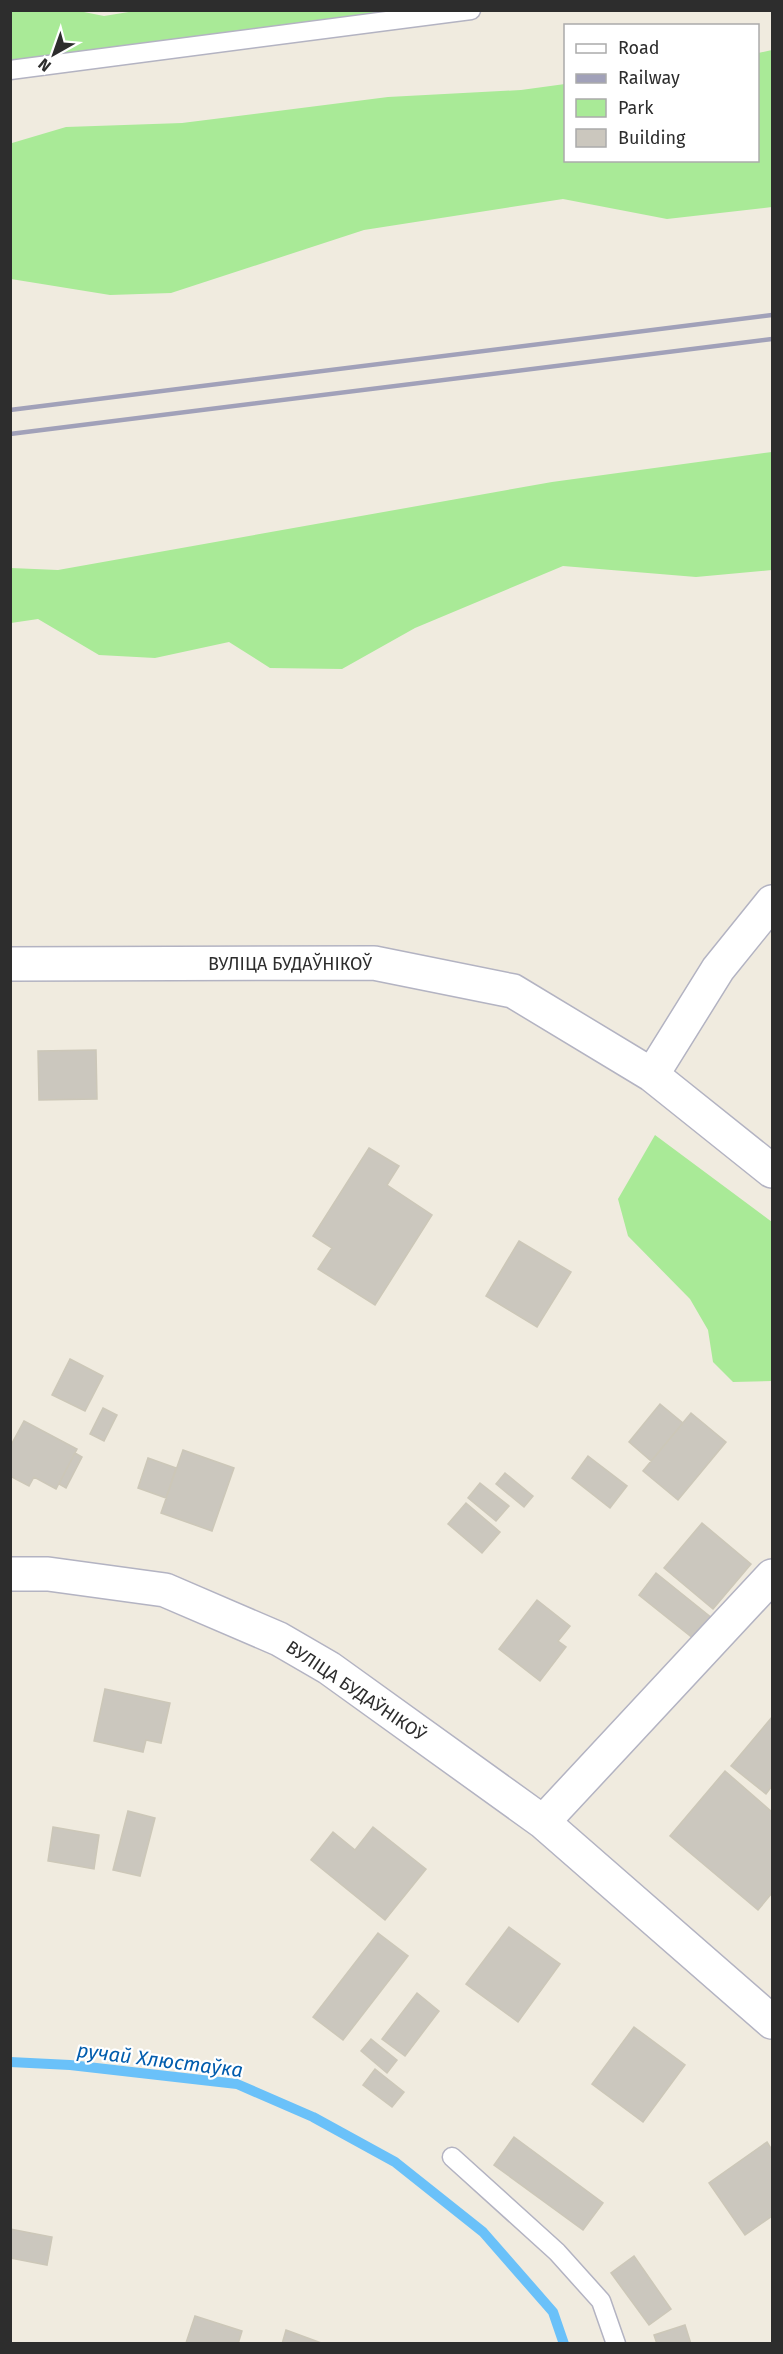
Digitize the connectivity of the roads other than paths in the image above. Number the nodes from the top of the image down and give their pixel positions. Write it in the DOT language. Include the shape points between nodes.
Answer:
graph roads {
  1 [pos="471,10"];
  2 [pos="10,70"];
  3 [pos="772,902"];
  4 [pos="10,964"];
  5 [pos="651,1075"];
  6 [pos="772,1171"];
  7 [pos="10,1574"];
  8 [pos="772,1576"];
  9 [pos="543,1822"];
  10 [pos="772,2022"];
  11 [pos="452,2157"];
  12 [pos="616,2343"];
  1 -- 2 [label="lane"];
  3 -- 5 [label="street" via="718,969"];
  4 -- 5 [label="street, ВУЛІЦА БУДАЎНІКОЎ" via="374,963 513,991"];
  5 -- 6 [label="street, ВУЛІЦА БУДАЎНІКОЎ"];
  7 -- 9 [label="street, ВУЛІЦА БУДАЎНІКОЎ" via="48,1574 165,1590 279,1639 329,1668"];
  8 -- 9 [label="street"];
  9 -- 10 [label="street, ВУЛІЦА БУДАЎНІКОЎ"];
  11 -- 12 [label="lane" via="556,2252 601,2301"];
}
